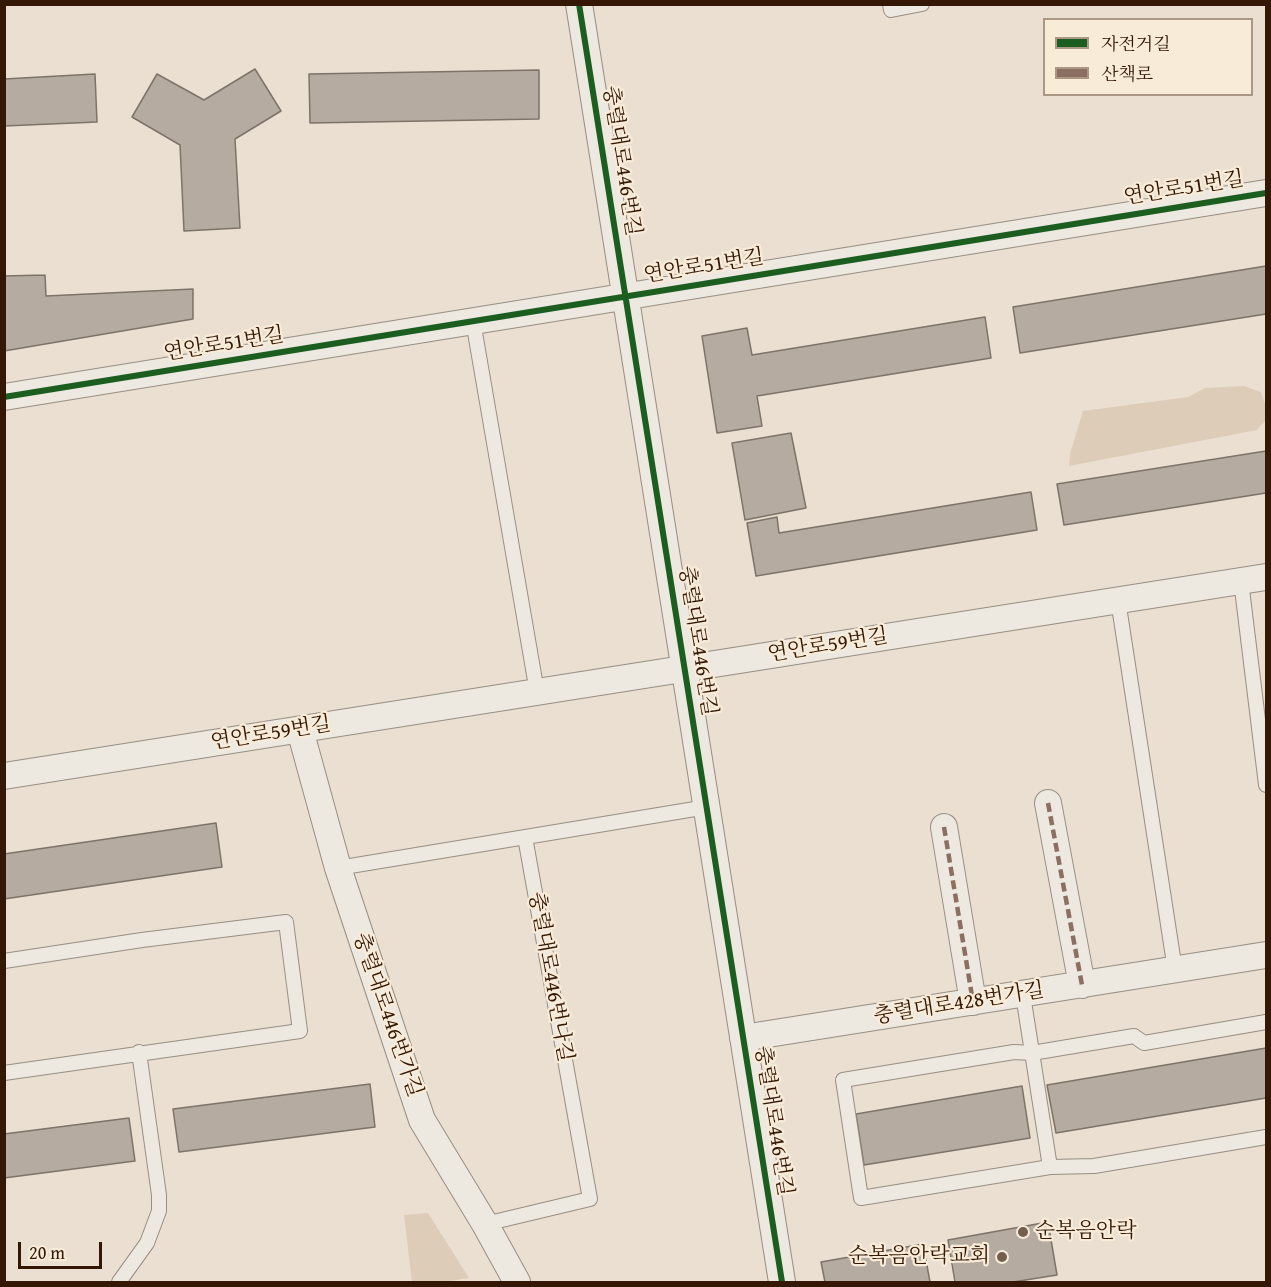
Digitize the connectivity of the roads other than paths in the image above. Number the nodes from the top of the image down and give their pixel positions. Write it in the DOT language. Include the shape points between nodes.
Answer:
graph roads {
  1 [pos="579,4"];
  2 [pos="922,4"];
  3 [pos="891,7"];
  4 [pos="1266,192"];
  5 [pos="626,296"];
  6 [pos="473,321"];
  7 [pos="4,397"];
  8 [pos="1266,577"];
  9 [pos="1241,581"];
  10 [pos="1118,600"];
  11 [pos="685,669"];
  12 [pos="537,692"];
  13 [pos="300,730"];
  14 [pos="4,776"];
  15 [pos="1266,785"];
  16 [pos="1048,803"];
  17 [pos="707,807"];
  18 [pos="944,827"];
  19 [pos="525,837"];
  20 [pos="338,868"];
  21 [pos="1266,955"];
  22 [pos="4,961"];
  23 [pos="1175,970"];
  24 [pos="1082,985"];
  25 [pos="1023,995"];
  26 [pos="973,1002"];
  27 [pos="1266,1022"];
  28 [pos="744,1038"];
  29 [pos="140,1052"];
  30 [pos="1032,1053"];
  31 [pos="4,1072"];
  32 [pos="1266,1137"];
  33 [pos="1050,1167"];
  34 [pos="485,1224"];
  35 [pos="119,1282"];
  36 [pos="517,1282"];
  37 [pos="782,1282"];
  1 -- 5 [label="street, 충렬대로446번길"];
  2 -- 3 [label="lane"];
  4 -- 5 [label="street, 연안로51번길"];
  5 -- 6 [label="street, 연안로51번길"];
  5 -- 11 [label="street, 충렬대로446번길"];
  6 -- 7 [label="street, 연안로51번길"];
  6 -- 12 [label="lane"];
  8 -- 9 [label="street, 연안로59번길"];
  9 -- 10 [label="street, 연안로59번길"];
  9 -- 15 [label="lane"];
  10 -- 11 [label="street, 연안로59번길"];
  10 -- 23 [label="lane"];
  11 -- 12 [label="street, 연안로59번길"];
  11 -- 17 [label="street, 충렬대로446번길"];
  12 -- 13 [label="street, 연안로59번길"];
  13 -- 14 [label="street, 연안로59번길"];
  13 -- 20 [label="street, 충렬대로446번가길"];
  16 -- 24 [label="street"];
  17 -- 19 [label="lane"];
  17 -- 28 [label="street, 충렬대로446번길"];
  18 -- 26 [label="street"];
  19 -- 20 [label="lane"];
  19 -- 34 [label="lane, 충렬대로446번나길" via="590,1199"];
  20 -- 34 [label="street, 충렬대로446번가길" via="422,1120"];
  21 -- 23 [label="street, 충렬대로428번가길"];
  22 -- 29 [label="lane" via="286,922 300,1031"];
  23 -- 24 [label="street, 충렬대로428번가길"];
  24 -- 25 [label="street, 충렬대로428번가길"];
  25 -- 26 [label="street, 충렬대로428번가길"];
  25 -- 30 [label="lane"];
  26 -- 28 [label="street, 충렬대로428번가길"];
  27 -- 30 [label="lane" via="1144,1043 1134,1036"];
  28 -- 37 [label="street, 충렬대로446번길"];
  29 -- 31 [label="lane"];
  29 -- 35 [label="lane" via="159,1210 147,1243"];
  30 -- 33 [label="lane"];
  30 -- 33 [label="lane" via="1014,1052 843,1080 861,1198"];
  32 -- 33 [label="lane" via="1094,1166"];
  34 -- 36 [label="street, 충렬대로446번가길"];
}
